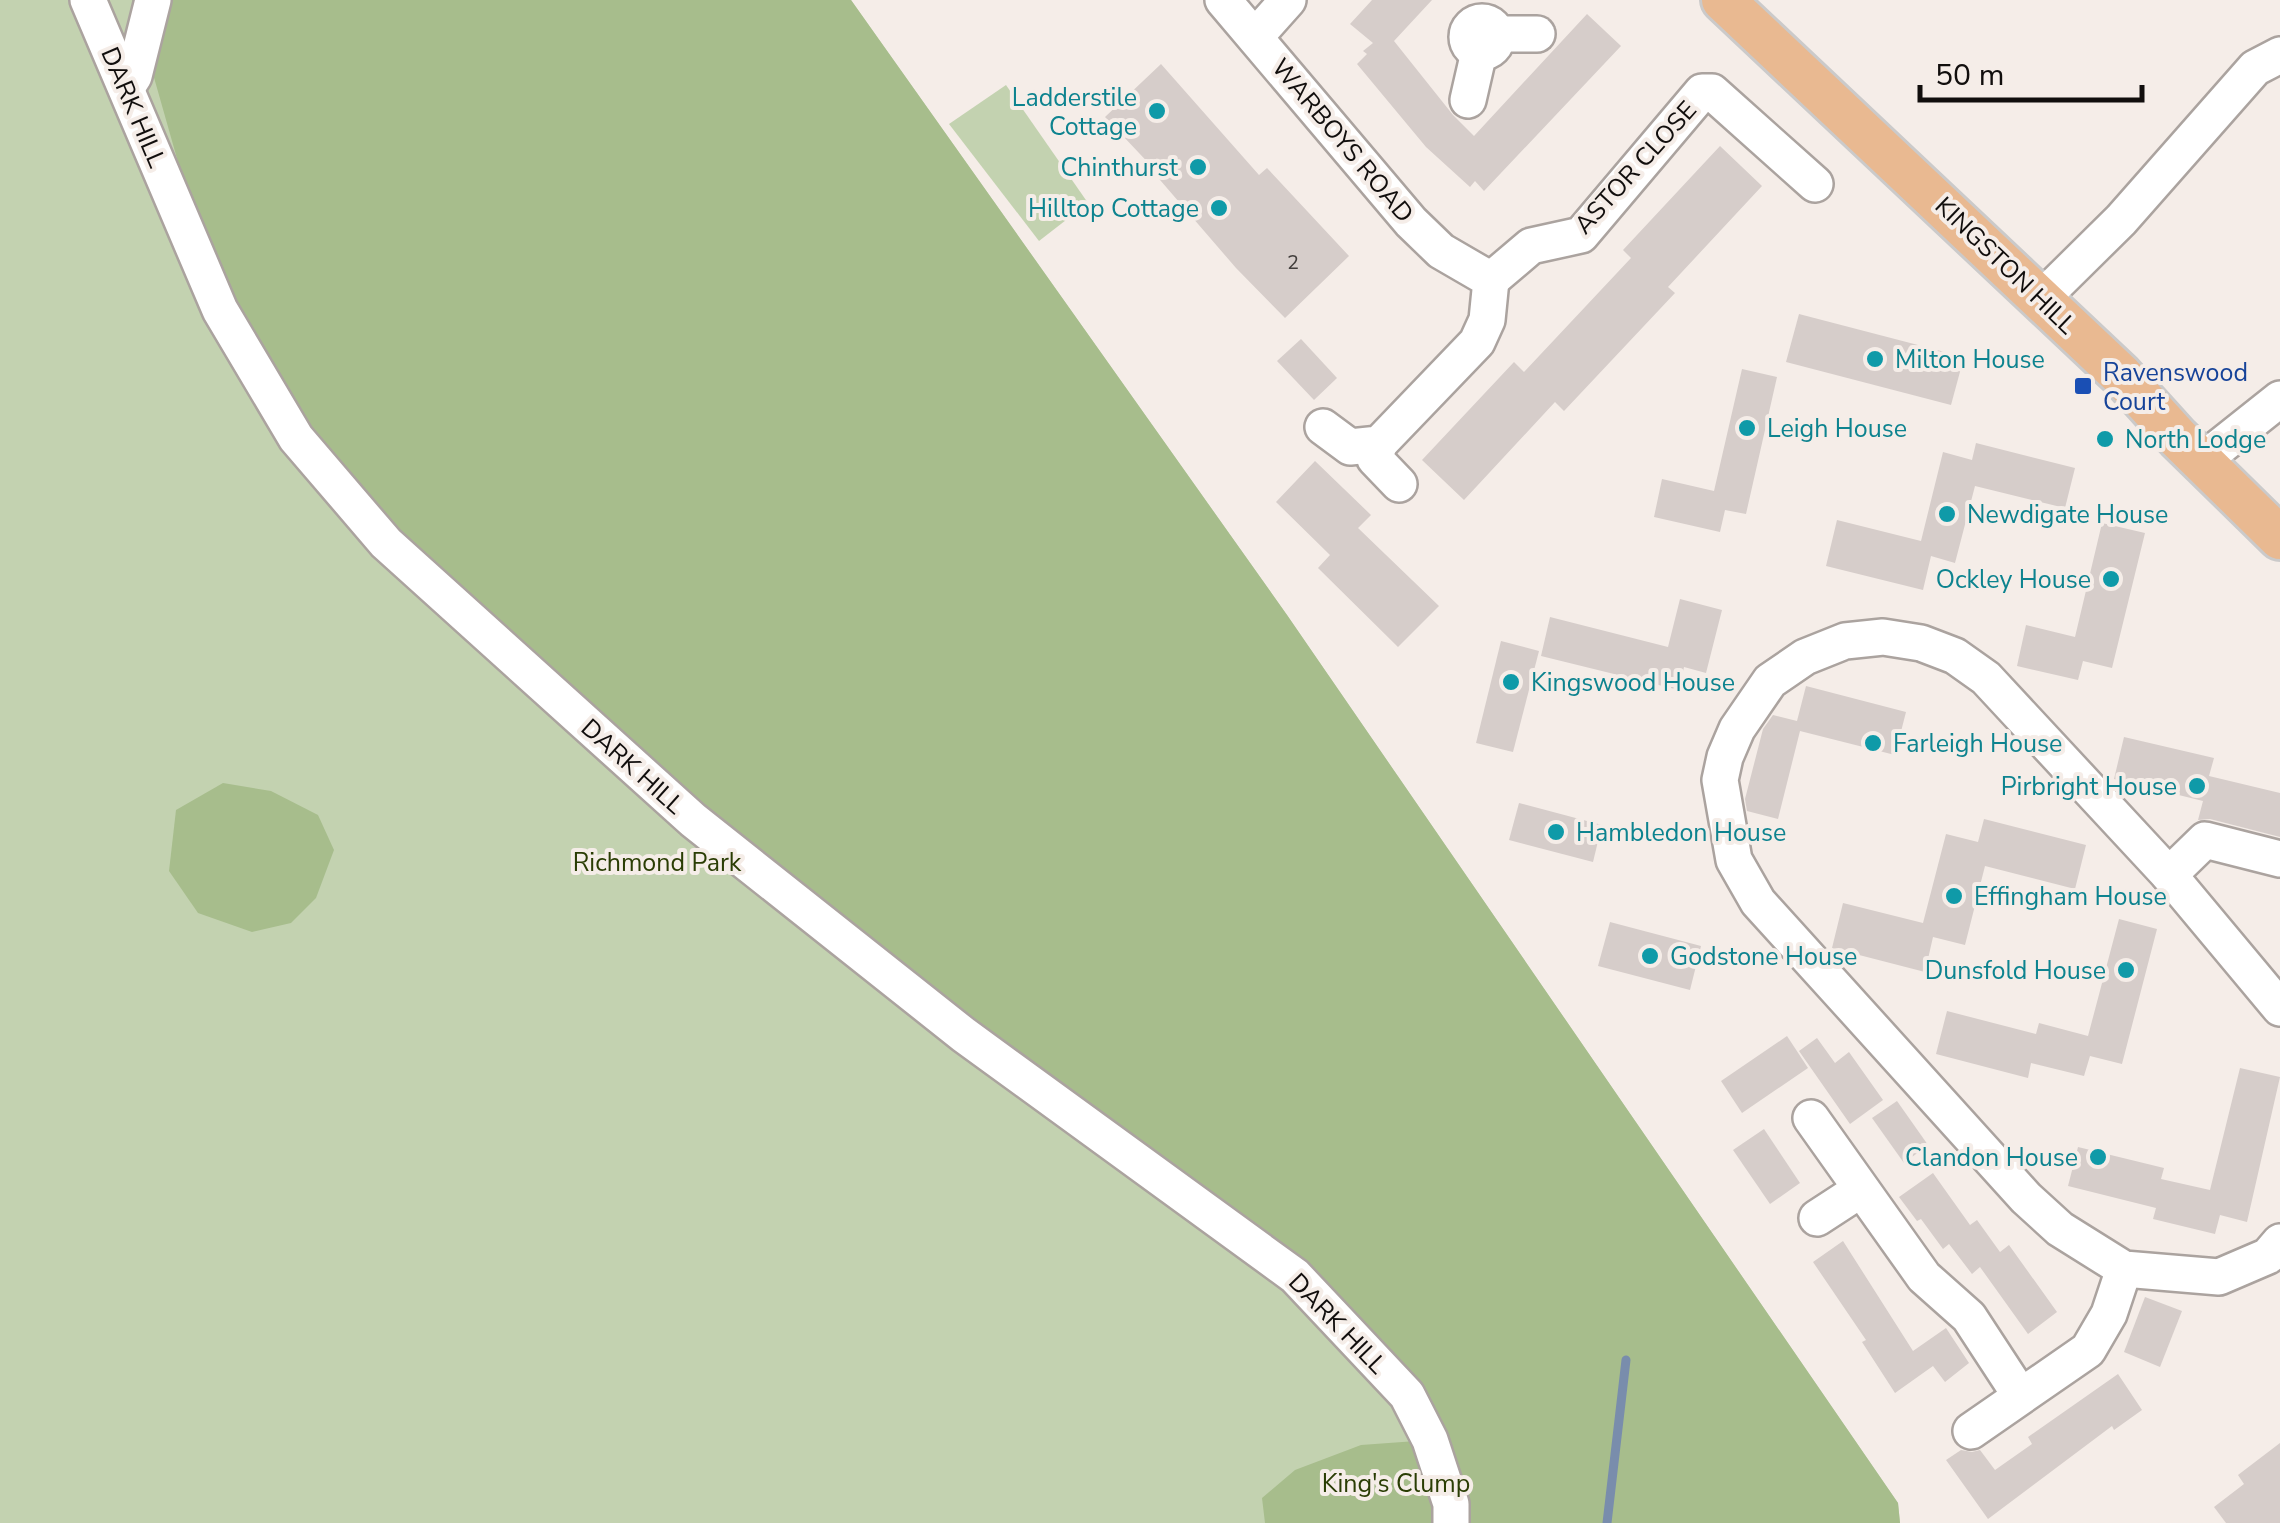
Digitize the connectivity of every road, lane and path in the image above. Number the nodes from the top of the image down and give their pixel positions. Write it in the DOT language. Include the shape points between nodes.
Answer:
graph roads {
  1 [pos="88,0"];
  2 [pos="153,0"];
  3 [pos="1223,0"];
  4 [pos="1288,0"];
  5 [pos="1723,0"];
  6 [pos="1481,27"];
  7 [pos="1538,34"];
  8 [pos="1255,36"];
  9 [pos="2280,56"];
  10 [pos="127,87"];
  11 [pos="1468,100"];
  12 [pos="1816,184"];
  13 [pos="1482,274"];
  14 [pos="2042,298"];
  15 [pos="2280,399"];
  16 [pos="1323,427"];
  17 [pos="1379,444"];
  18 [pos="2202,461"];
  19 [pos="1399,484"];
  20 [pos="2280,538"];
  21 [pos="2280,858"];
  22 [pos="2168,876"];
  23 [pos="2280,1008"];
  24 [pos="1812,1118"];
  25 [pos="1860,1190"];
  26 [pos="1817,1218"];
  27 [pos="2280,1242"];
  28 [pos="2124,1268"];
  29 [pos="2020,1395"];
  30 [pos="1971,1431"];
  31 [pos="1451,1523"];
  1 -- 10 [label="street, DARK HILL"];
  2 -- 10 [label="street"];
  3 -- 8 [label="street, WARBOYS ROAD"];
  4 -- 8 [label="street"];
  5 -- 14 [label="main road, KINGSTON HILL"];
  6 -- 7 [label="street"];
  6 -- 11 [label="street"];
  8 -- 13 [label="street, WARBOYS ROAD" via="1411,222 1441,251"];
  9 -- 14 [label="street" via="2255,68"];
  10 -- 31 [label="street, DARK HILL" via="220,310 296,438 386,542 694,820 964,1035 1295,1276 1407,1394 1430,1440"];
  12 -- 13 [label="street, ASTOR CLOSE" via="1712,92 1702,92 1580,235 1531,246"];
  13 -- 17 [label="street" via="1487,320 1477,342"];
  14 -- 18 [label="main road, KINGSTON HILL"];
  15 -- 18 [label="street"];
  16 -- 17 [label="street" via="1350,447"];
  17 -- 19 [label="street" via="1375,459"];
  18 -- 20 [label="main road, KINGSTON HILL"];
  21 -- 22 [label="street" via="2205,840"];
  22 -- 23 [label="street"];
  22 -- 28 [label="street" via="1986,678 1920,643 1883,637 1805,657 1770,681 1725,757 1720,780 1734,860 1758,902 2026,1198 2060,1229"];
  24 -- 25 [label="street"];
  25 -- 26 [label="street"];
  25 -- 29 [label="street" via="1924,1277 1969,1317"];
  27 -- 28 [label="street" via="2268,1256 2219,1276"];
  28 -- 29 [label="street" via="2088,1350"];
  29 -- 30 [label="street"];
}
